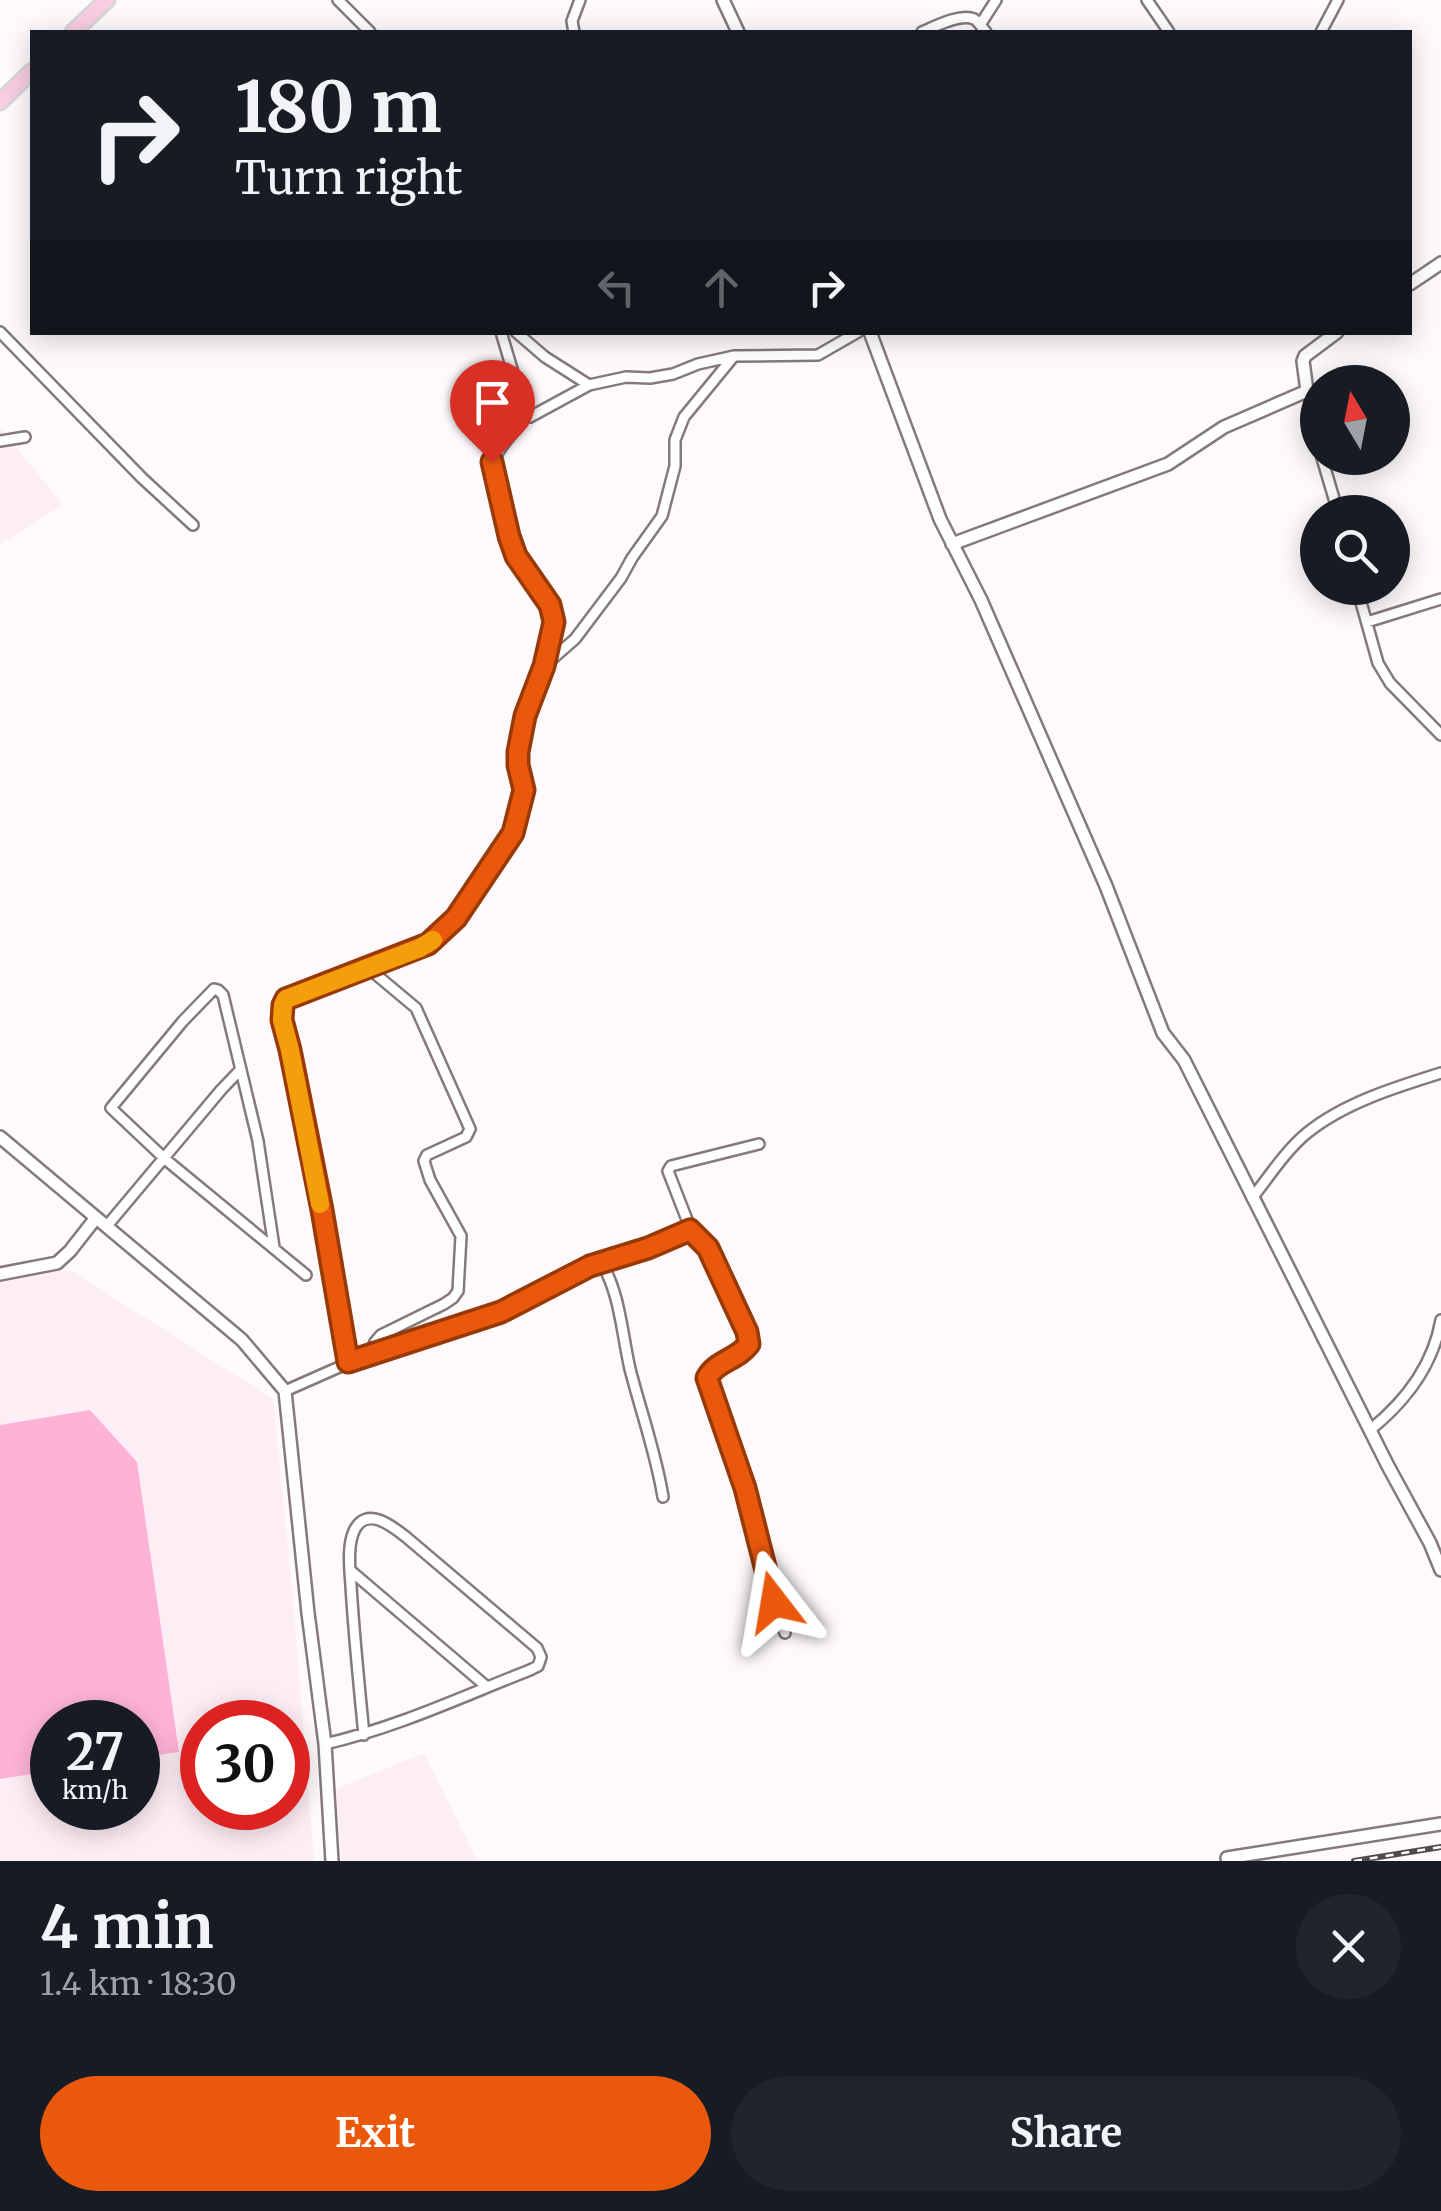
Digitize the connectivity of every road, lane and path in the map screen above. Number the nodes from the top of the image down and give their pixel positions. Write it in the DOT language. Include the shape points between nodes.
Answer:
graph roads {
  1 [pos="107,0"];
  2 [pos="338,0"];
  3 [pos="580,0"];
  4 [pos="722,0"];
  5 [pos="996,0"];
  6 [pos="1147,0"];
  7 [pos="1338,0"];
  8 [pos="983,29"];
  9 [pos="75,30"];
  10 [pos="368,30"];
  11 [pos="574,30"];
  12 [pos="737,30"];
  13 [pos="927,30"];
  14 [pos="1169,30"];
  15 [pos="1322,30"];
  16 [pos="30,73"];
  17 [pos="0,102"];
  18 [pos="1441,263"];
  19 [pos="1412,283"];
  20 [pos="0,332"];
  21 [pos="502,335"];
  22 [pos="519,335"];
  23 [pos="853,335"];
  24 [pos="871,335"];
  25 [pos="1333,335"];
  26 [pos="734,356"];
  27 [pos="1303,365"];
  28 [pos="589,385"];
  29 [pos="1300,394"];
  30 [pos="526,416"];
  31 [pos="25,437"];
  32 [pos="0,441"];
  33 [pos="194,525"];
  34 [pos="952,544"];
  35 [pos="1441,600"];
  36 [pos="1362,605"];
  37 [pos="1367,622"];
  38 [pos="544,666"];
  39 [pos="1441,735"];
  40 [pos="368,967"];
  41 [pos="241,1069"];
  42 [pos="1441,1073"];
  43 [pos="0,1137"];
  44 [pos="759,1144"];
  45 [pos="164,1158"];
  46 [pos="1252,1198"];
  47 [pos="101,1223"];
  48 [pos="690,1230"];
  49 [pos="274,1248"];
  50 [pos="602,1264"];
  51 [pos="0,1274"];
  52 [pos="306,1274"];
  53 [pos="1441,1320"];
  54 [pos="371,1354"];
  55 [pos="1435,1360"];
  56 [pos="348,1362"];
  57 [pos="285,1391"];
  58 [pos="1370,1430"];
  59 [pos="663,1497"];
  60 [pos="1441,1570"];
  61 [pos="350,1571"];
  62 [pos="785,1633"];
  63 [pos="486,1687"];
  64 [pos="364,1735"];
  65 [pos="326,1744"];
  66 [pos="1441,1824"];
  67 [pos="1226,1858"];
  68 [pos="332,1861"];
  1 -- 9 [label="main road"];
  2 -- 10 [label="street"];
  3 -- 11 [label="street"];
  4 -- 12 [label="street"];
  5 -- 8 [label="street"];
  6 -- 14 [label="street"];
  7 -- 15 [label="street"];
  8 -- 13 [label="street" via="960,18"];
  16 -- 17 [label="main road"];
  18 -- 19 [label="street"];
  20 -- 33 [label="street"];
  21 -- 30 [label="street"];
  22 -- 28 [label="street"];
  23 -- 26 [label="street" via="818,356"];
  24 -- 34 [label="street"];
  25 -- 27 [label="street" via="1305,356"];
  26 -- 28 [label="street" via="673,374"];
  26 -- 38 [label="street" via="684,417 662,516 585,627"];
  28 -- 30 [label="street"];
  29 -- 34 [label="street" via="1224,427 1168,464"];
  30 -- 38 [label="street" via="492,462 516,556 550,605 554,622"];
  31 -- 32 [label="street"];
  34 -- 46 [label="street" via="1106,886 1163,1033 1184,1060"];
  35 -- 37 [label="street"];
  36 -- 37 [label="street"];
  37 -- 39 [label="street" via="1390,683"];
  38 -- 40 [label="street" via="518,752 524,790 513,833 444,930 420,948"];
  40 -- 54 [label="street" via="416,1008 470,1129 424,1161 461,1236 458,1291 380,1335"];
  40 -- 56 [label="street" via="286,999 282,1013"];
  41 -- 45 [label="street"];
  41 -- 45 [label="street" via="223,995 212,990 111,1106"];
  41 -- 49 [label="street"];
  42 -- 46 [label="street" via="1387,1090 1308,1132"];
  43 -- 47 [label="street"];
  44 -- 48 [label="street" via="669,1168"];
  45 -- 47 [label="street"];
  45 -- 49 [label="street"];
  46 -- 58 [label="street"];
  47 -- 51 [label="street" via="57,1263"];
  47 -- 57 [label="street" via="242,1340"];
  48 -- 50 [label="street"];
  48 -- 62 [label="street" via="708,1248 747,1332 749,1344 741,1354 712,1368 707,1378"];
  49 -- 52 [label="street"];
  50 -- 54 [label="street" via="501,1312"];
  50 -- 59 [label="street"];
  53 -- 55 [label="street"];
  54 -- 56 [label="street"];
  55 -- 58 [label="street"];
  56 -- 57 [label="street"];
  57 -- 65 [label="street"];
  58 -- 60 [label="street"];
  61 -- 63 [label="street"];
  61 -- 63 [label="street" via="354,1531 373,1518 387,1522 537,1648 538,1666"];
  61 -- 64 [label="street"];
  63 -- 64 [label="street"];
  64 -- 65 [label="street"];
  65 -- 68 [label="street"];
  66 -- 67 [label="street"];
}
